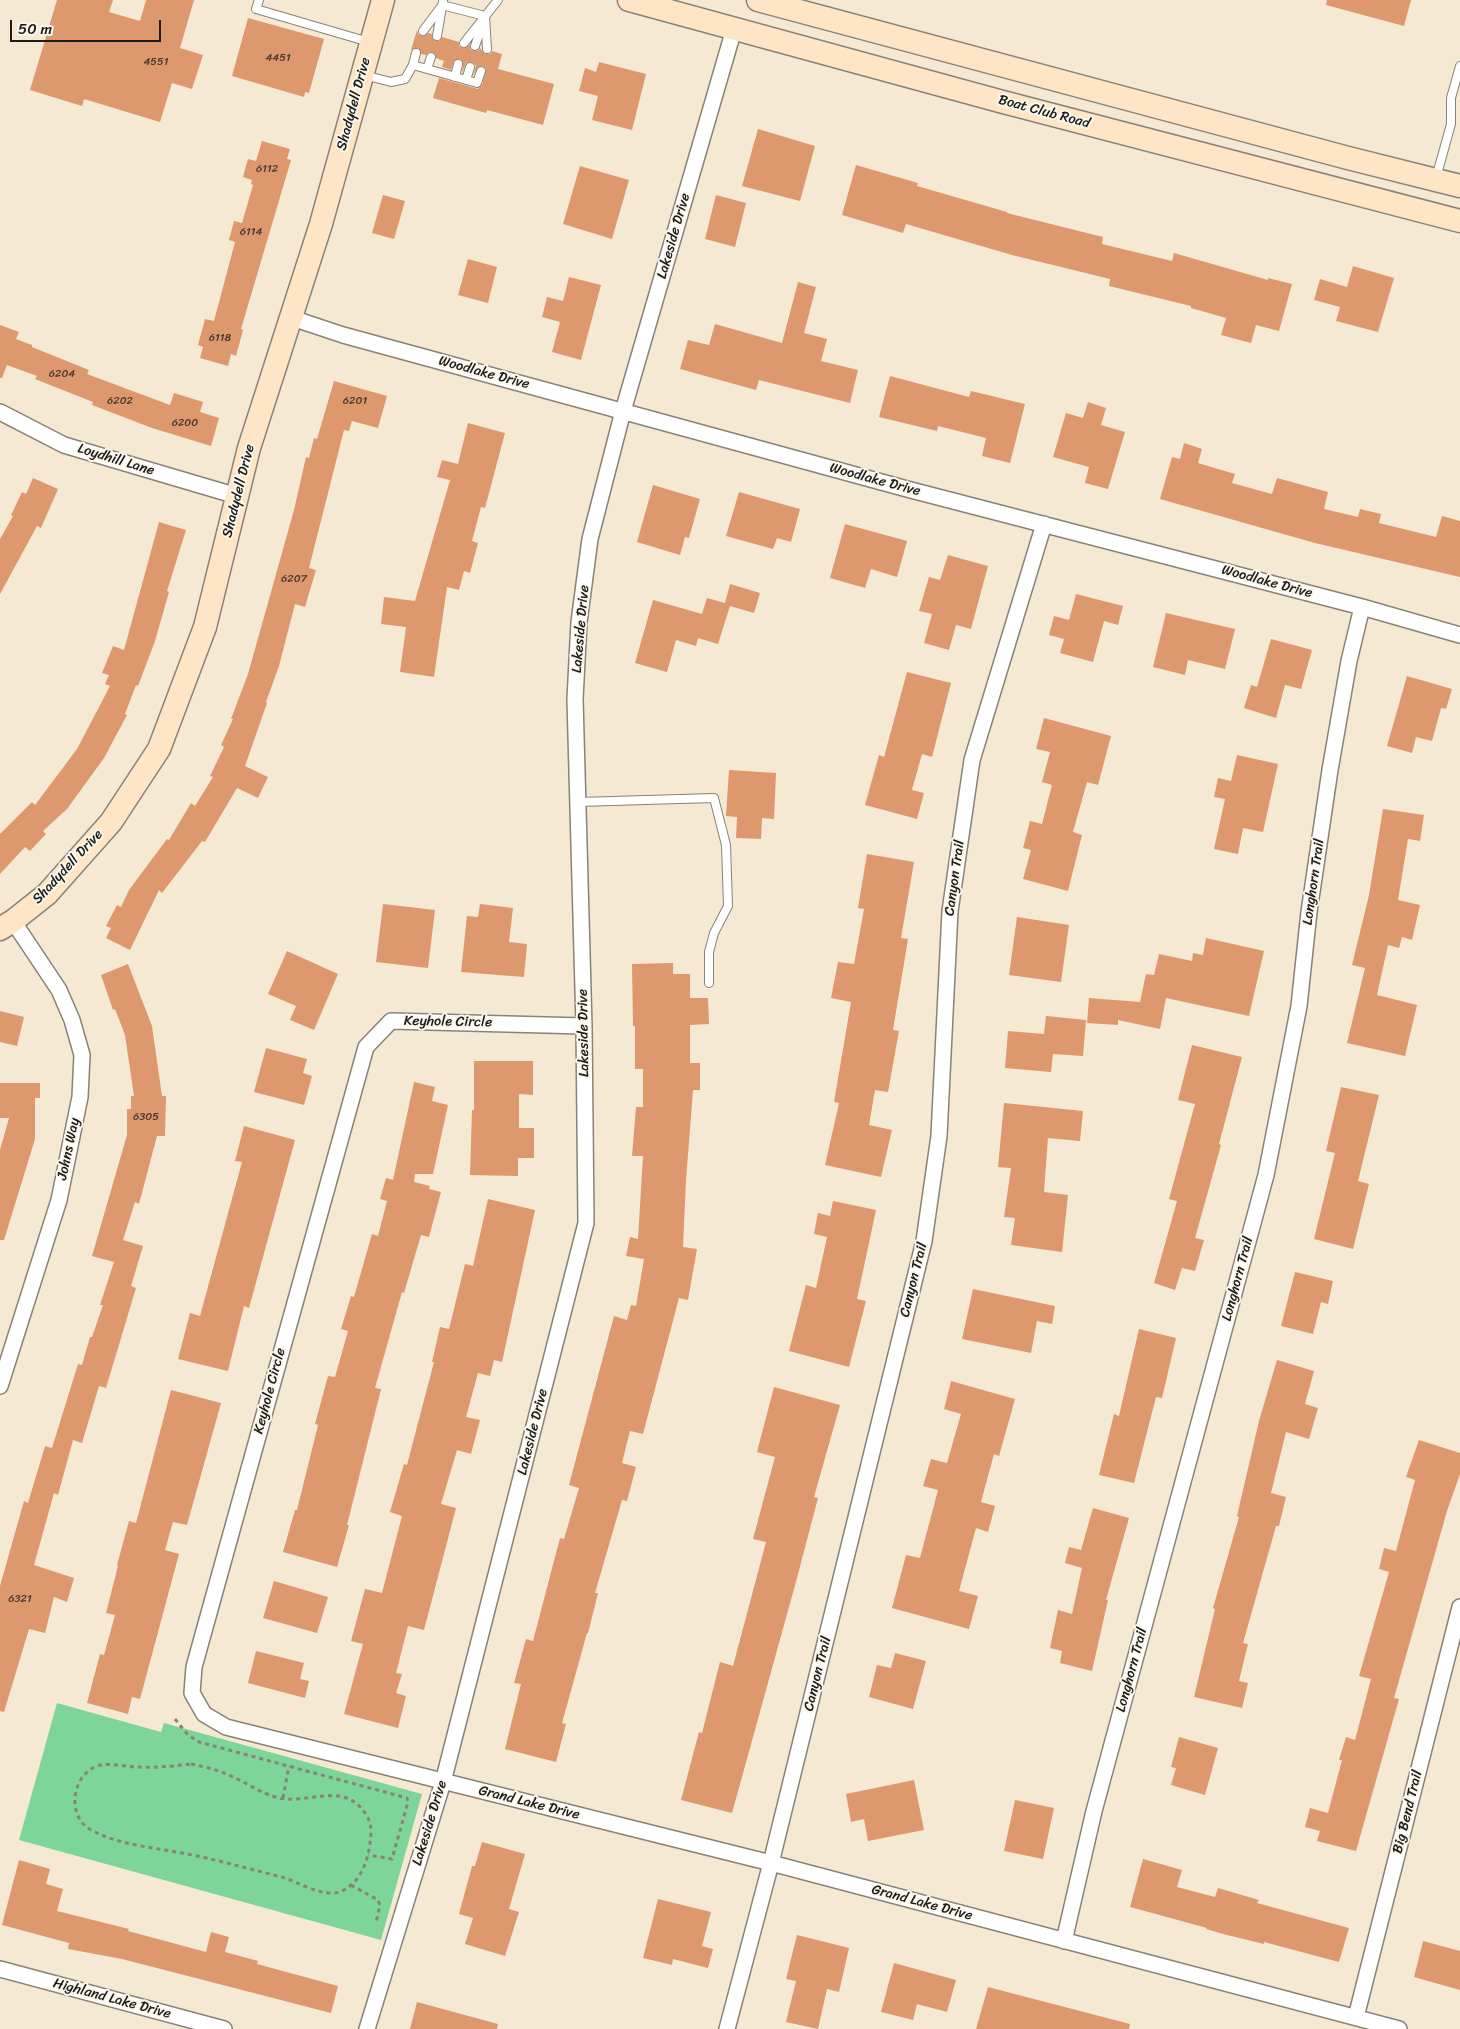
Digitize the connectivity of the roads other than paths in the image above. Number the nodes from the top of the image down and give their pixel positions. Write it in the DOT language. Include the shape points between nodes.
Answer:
graph roads {
  1 [pos="259,0"];
  2 [pos="498,0"];
  3 [pos="629,0"];
  4 [pos="758,0"];
  5 [pos="379,1"];
  6 [pos="443,2"];
  7 [pos="485,16"];
  8 [pos="734,29"];
  9 [pos="423,31"];
  10 [pos="437,36"];
  11 [pos="371,42"];
  12 [pos="464,43"];
  13 [pos="475,46"];
  14 [pos="487,50"];
  15 [pos="416,53"];
  16 [pos="431,57"];
  17 [pos="458,64"];
  18 [pos="412,65"];
  19 [pos="1460,66"];
  20 [pos="470,68"];
  21 [pos="427,69"];
  22 [pos="481,71"];
  23 [pos="362,74"];
  24 [pos="454,77"];
  25 [pos="466,80"];
  26 [pos="1451,98"];
  27 [pos="1460,100"];
  28 [pos="1435,180"];
  29 [pos="1460,186"];
  30 [pos="1460,221"];
  31 [pos="292,318"];
  32 [pos="623,411"];
  33 [pos="1,417"];
  34 [pos="236,496"];
  35 [pos="1044,524"];
  36 [pos="1362,607"];
  37 [pos="1460,635"];
  38 [pos="578,802"];
  39 [pos="7,925"];
  40 [pos="709,983"];
  41 [pos="584,1026"];
  42 [pos="2,1370"];
  43 [pos="0,1386"];
  44 [pos="1460,1607"];
  45 [pos="443,1782"];
  46 [pos="771,1863"];
  47 [pos="1064,1940"];
  48 [pos="0,1969"];
  49 [pos="1356,2017"];
  50 [pos="224,2029"];
  51 [pos="367,2029"];
  52 [pos="727,2029"];
  53 [pos="1399,2029"];
  1 -- 11 [label="lane" via="256,9"];
  2 -- 7 [label="lane"];
  3 -- 8 [label="main road, Boat Club Road"];
  4 -- 28 [label="main road"];
  5 -- 11 [label="main road, Shadydell Drive"];
  6 -- 7 [label="lane"];
  6 -- 9 [label="lane"];
  6 -- 10 [label="lane"];
  7 -- 12 [label="lane"];
  7 -- 13 [label="lane"];
  7 -- 14 [label="lane"];
  8 -- 30 [label="main road, Boat Club Road"];
  8 -- 32 [label="street, Lakeside Drive"];
  11 -- 23 [label="main road, Shadydell Drive"];
  15 -- 18 [label="lane"];
  16 -- 21 [label="lane"];
  17 -- 24 [label="lane"];
  18 -- 21 [label="lane"];
  18 -- 23 [label="lane" via="405,79 391,82"];
  19 -- 26 [label="lane"];
  20 -- 25 [label="lane"];
  21 -- 24 [label="lane"];
  22 -- 25 [label="lane" via="477,83"];
  23 -- 31 [label="main road, Shadydell Drive"];
  24 -- 25 [label="lane"];
  26 -- 27 [label="lane"];
  26 -- 28 [label="lane" via="1451,124"];
  28 -- 29 [label="main road"];
  31 -- 32 [label="street, Woodlake Drive" via="343,335"];
  31 -- 34 [label="main road, Shadydell Drive"];
  32 -- 35 [label="street, Woodlake Drive"];
  32 -- 38 [label="street, Lakeside Drive" via="590,539 579,622 575,699"];
  33 -- 34 [label="street, Loydhill Lane" via="64,444"];
  34 -- 39 [label="main road, Shadydell Drive" via="205,627 159,749 111,822 47,894"];
  35 -- 36 [label="street, Woodlake Drive"];
  35 -- 46 [label="street, Canyon Trail" via="972,760 950,911 939,1136 924,1241"];
  36 -- 37 [label="street, Woodlake Drive"];
  36 -- 47 [label="street, Longhorn Trail" via="1330,770 1299,1006 1266,1175 1094,1811"];
  38 -- 40 [label="lane" via="714,798 726,845 728,906 716,928 709,952"];
  38 -- 41 [label="street, Lakeside Drive"];
  39 -- 42 [label="street, Johns Way" via="59,990 82,1055 80,1097 59,1200"];
  41 -- 45 [label="street, Lakeside Drive" via="586,1223"];
  41 -- 45 [label="street, Keyhole Circle" via="391,1021 366,1047 194,1667 192,1693 204,1714 226,1727"];
  42 -- 43 [label="street, Johns Way"];
  44 -- 49 [label="street, Big Bend Trail"];
  45 -- 46 [label="street, Grand Lake Drive"];
  45 -- 51 [label="street, Lakeside Drive"];
  46 -- 47 [label="street, Grand Lake Drive"];
  46 -- 52 [label="street, Canyon Trail"];
  47 -- 49 [label="street, Grand Lake Drive"];
  48 -- 50 [label="street, Highland Lake Drive"];
  49 -- 53 [label="street, Grand Lake Drive"];
}
